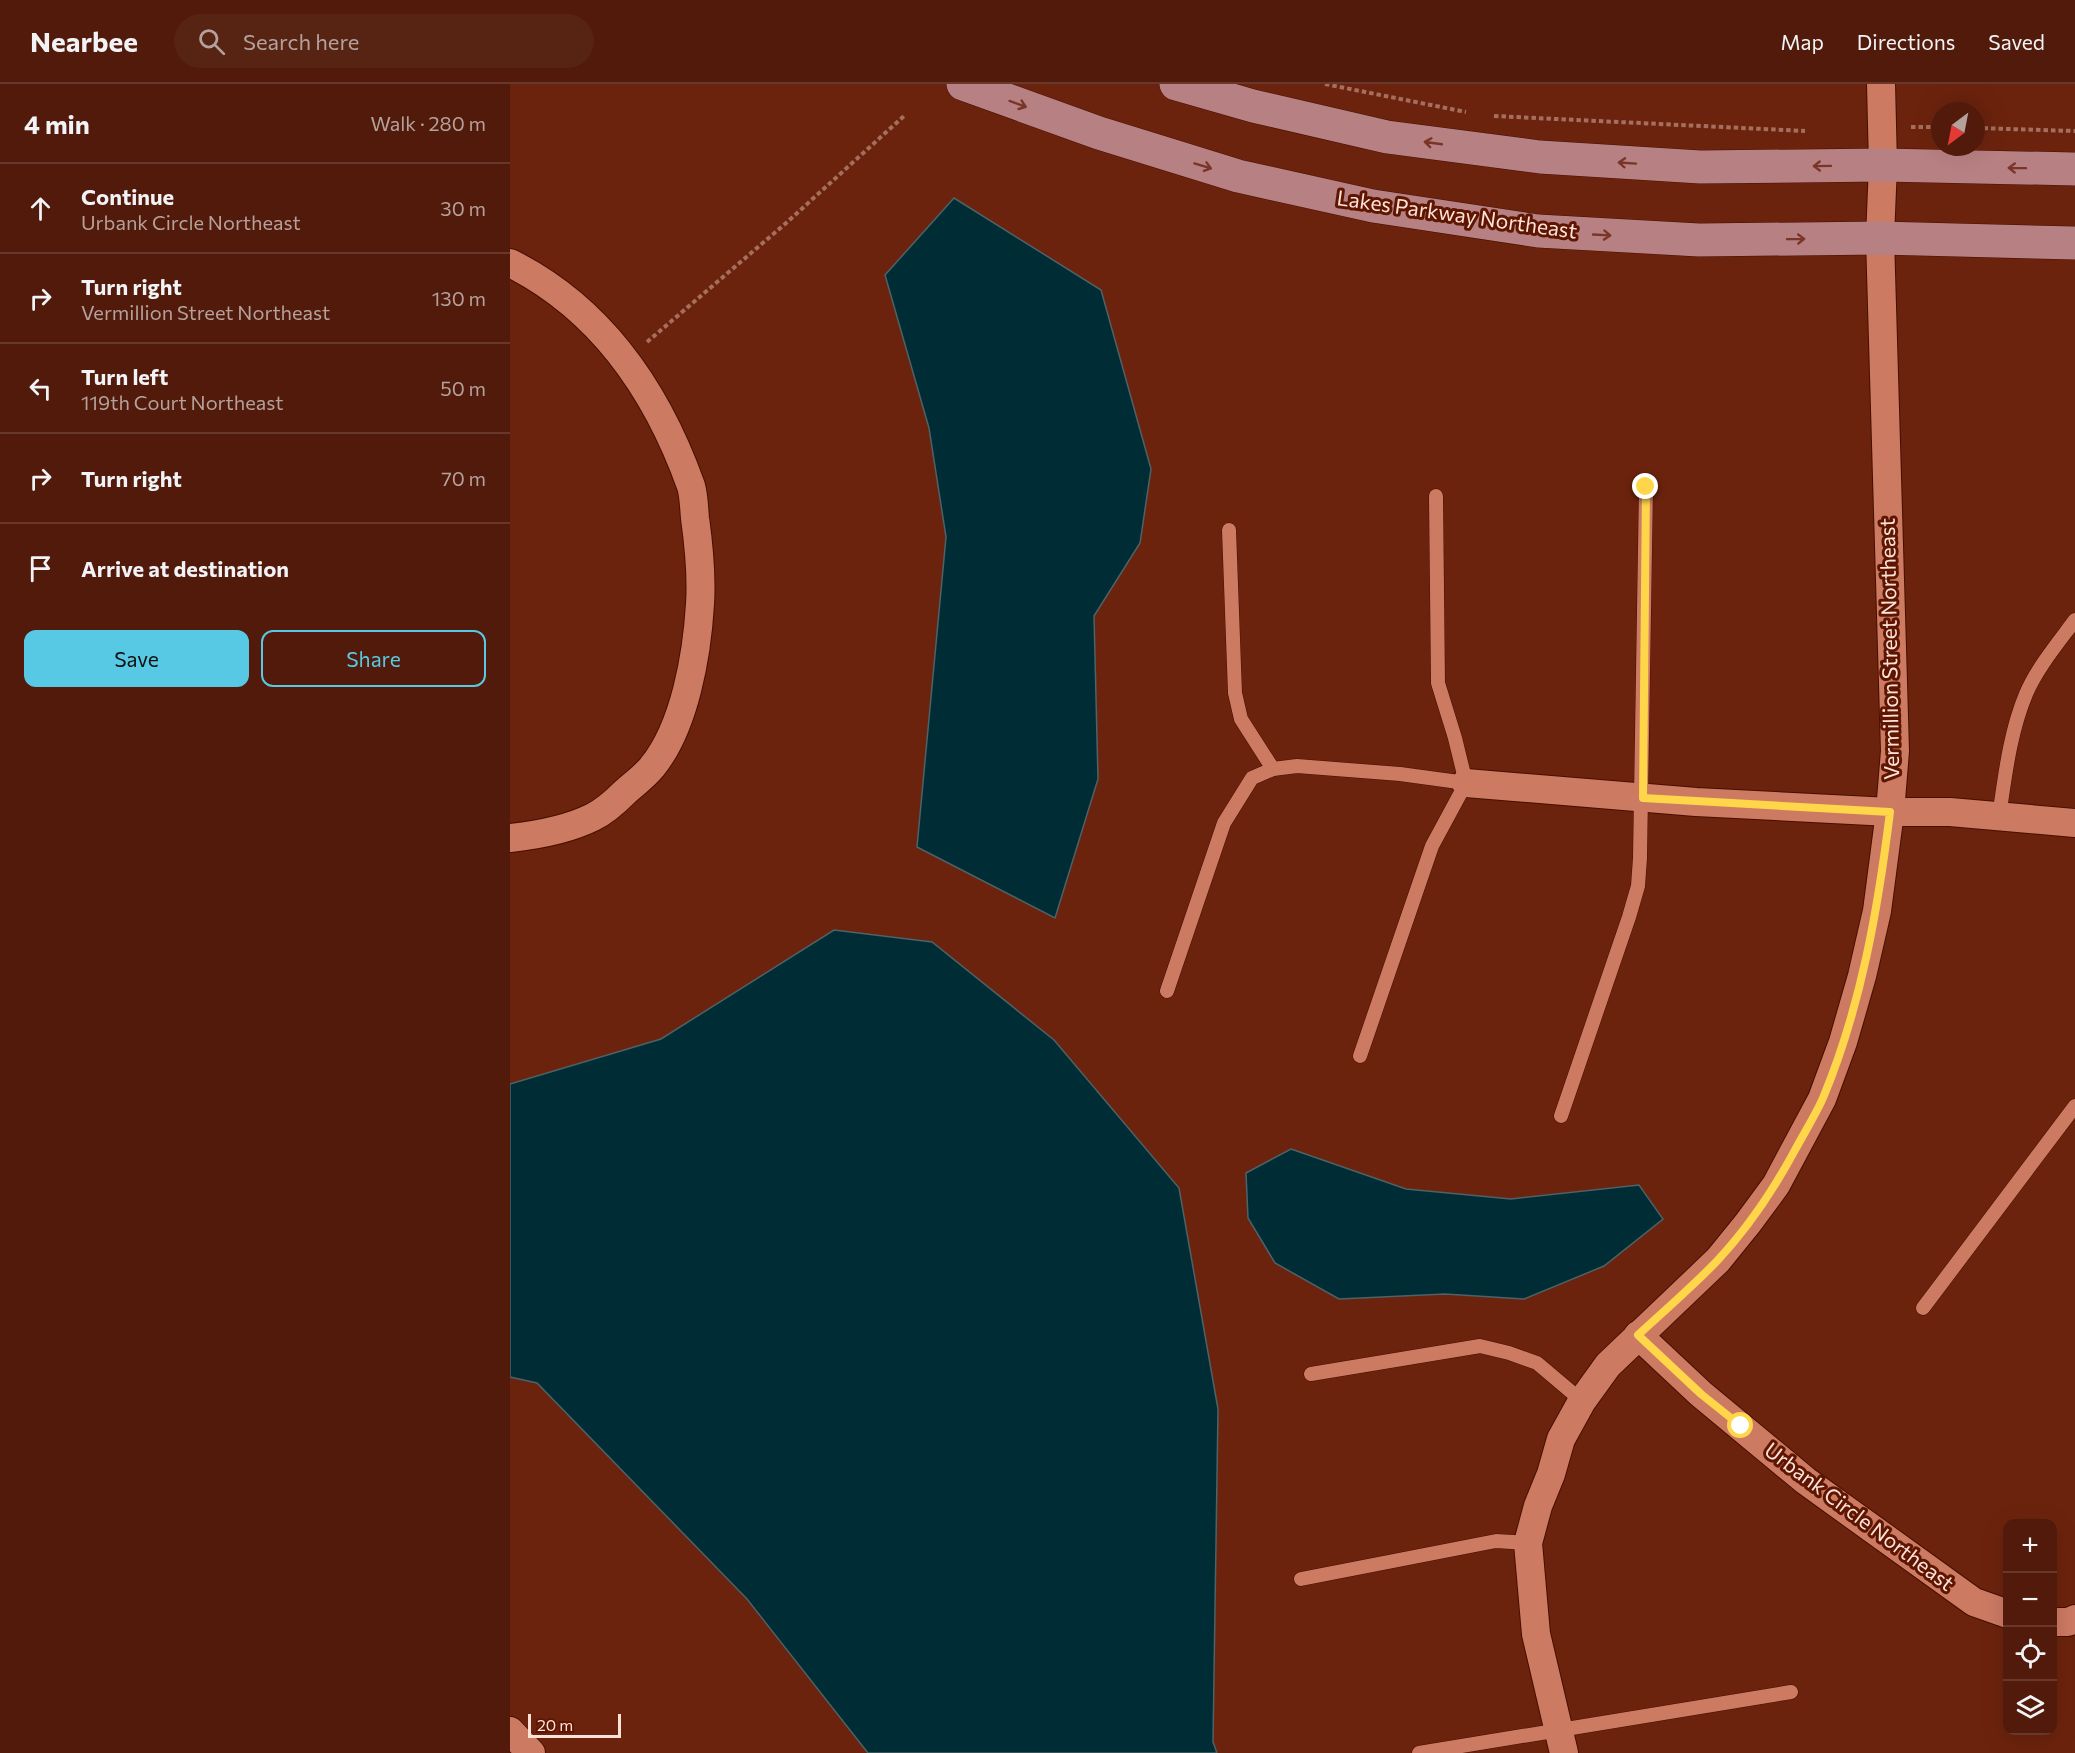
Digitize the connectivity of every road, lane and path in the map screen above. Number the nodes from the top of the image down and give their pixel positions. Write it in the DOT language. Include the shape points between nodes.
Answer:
graph roads {
  1 [pos="963,84"];
  2 [pos="1176,84"];
  3 [pos="1325,84"];
  4 [pos="1881,84"];
  5 [pos="1470,113"];
  6 [pos="904,116"];
  7 [pos="1494,116"];
  8 [pos="1882,126"];
  9 [pos="1931,128"];
  10 [pos="1985,128"];
  11 [pos="1813,131"];
  12 [pos="2075,131"];
  13 [pos="1883,165"];
  14 [pos="2075,169"];
  15 [pos="1880,238"];
  16 [pos="2075,243"];
  17 [pos="510,263"];
  18 [pos="626,360"];
  19 [pos="1646,487"];
  20 [pos="1436,496"];
  21 [pos="1229,531"];
  22 [pos="2075,620"];
  23 [pos="1273,769"];
  24 [pos="1466,783"];
  25 [pos="1643,798"];
  26 [pos="1890,812"];
  27 [pos="1999,817"];
  28 [pos="2075,823"];
  29 [pos="510,838"];
  30 [pos="1167,991"];
  31 [pos="1360,1056"];
  32 [pos="2075,1106"];
  33 [pos="1561,1116"];
  34 [pos="1923,1308"];
  35 [pos="1638,1335"];
  36 [pos="1311,1374"];
  37 [pos="1582,1401"];
  38 [pos="1528,1543"];
  39 [pos="1301,1579"];
  40 [pos="2003,1613"];
  41 [pos="2075,1619"];
  42 [pos="2057,1622"];
  43 [pos="1791,1692"];
  44 [pos="510,1731"];
  45 [pos="1561,1741"];
  46 [pos="531,1753"];
  47 [pos="1419,1753"];
  1 -- 15 [label="street, Lakes Parkway Northeast, one-way" via="1100,133 1238,176 1373,206 1538,231 1699,240"];
  13 -- 2 [label="street, one-way" via="1700,167 1540,157 1388,136 1253,106"];
  3 -- 5 [label="path"];
  4 -- 8 [label="street, Vermillion Street Northeast"];
  6 -- 18 [label="path"];
  7 -- 11 [label="path"];
  8 -- 9 [label="path"];
  8 -- 13 [label="street, Vermillion Street Northeast"];
  10 -- 12 [label="path"];
  14 -- 13 [label="street, one-way"];
  13 -- 15 [label="street, Vermillion Street Northeast"];
  15 -- 16 [label="street, Lakes Parkway Northeast"];
  15 -- 26 [label="street, Vermillion Street Northeast" via="1895,751"];
  17 -- 18 [label="street" via="532,274 591,318"];
  18 -- 29 [label="street" via="670,434 692,489 701,569 698,640 692,674 670,738 652,767 616,801 595,817 561,829"];
  19 -- 25 [label="lane"];
  20 -- 24 [label="lane" via="1438,683"];
  21 -- 23 [label="lane" via="1235,693 1241,719"];
  22 -- 27 [label="lane" via="2026,692 2005,774"];
  23 -- 24 [label="lane" via="1297,765"];
  23 -- 30 [label="lane" via="1252,778 1224,823"];
  24 -- 25 [label="street"];
  24 -- 31 [label="lane" via="1429,856"];
  25 -- 26 [label="street"];
  25 -- 33 [label="lane" via="1638,886"];
  26 -- 27 [label="street"];
  26 -- 35 [label="street, Vermillion Street Northeast" via="1877,911 1862,976 1822,1099 1776,1185 1748,1223 1718,1260"];
  27 -- 28 [label="street"];
  32 -- 34 [label="lane"];
  35 -- 37 [label="street, Vermillion Street Northeast" via="1608,1365"];
  35 -- 40 [label="street, Urbank Circle Northeast" via="1701,1394 1806,1481 1974,1602"];
  36 -- 37 [label="lane" via="1480,1346 1537,1363"];
  37 -- 38 [label="street, Vermillion Street Northeast" via="1561,1439"];
  38 -- 39 [label="lane" via="1496,1541"];
  38 -- 45 [label="street, Vermillion Street Northeast" via="1536,1634"];
  41 -- 42 [label="street"];
  43 -- 45 [label="lane"];
  44 -- 46 [label="street"];
  45 -- 47 [label="lane"];
}
